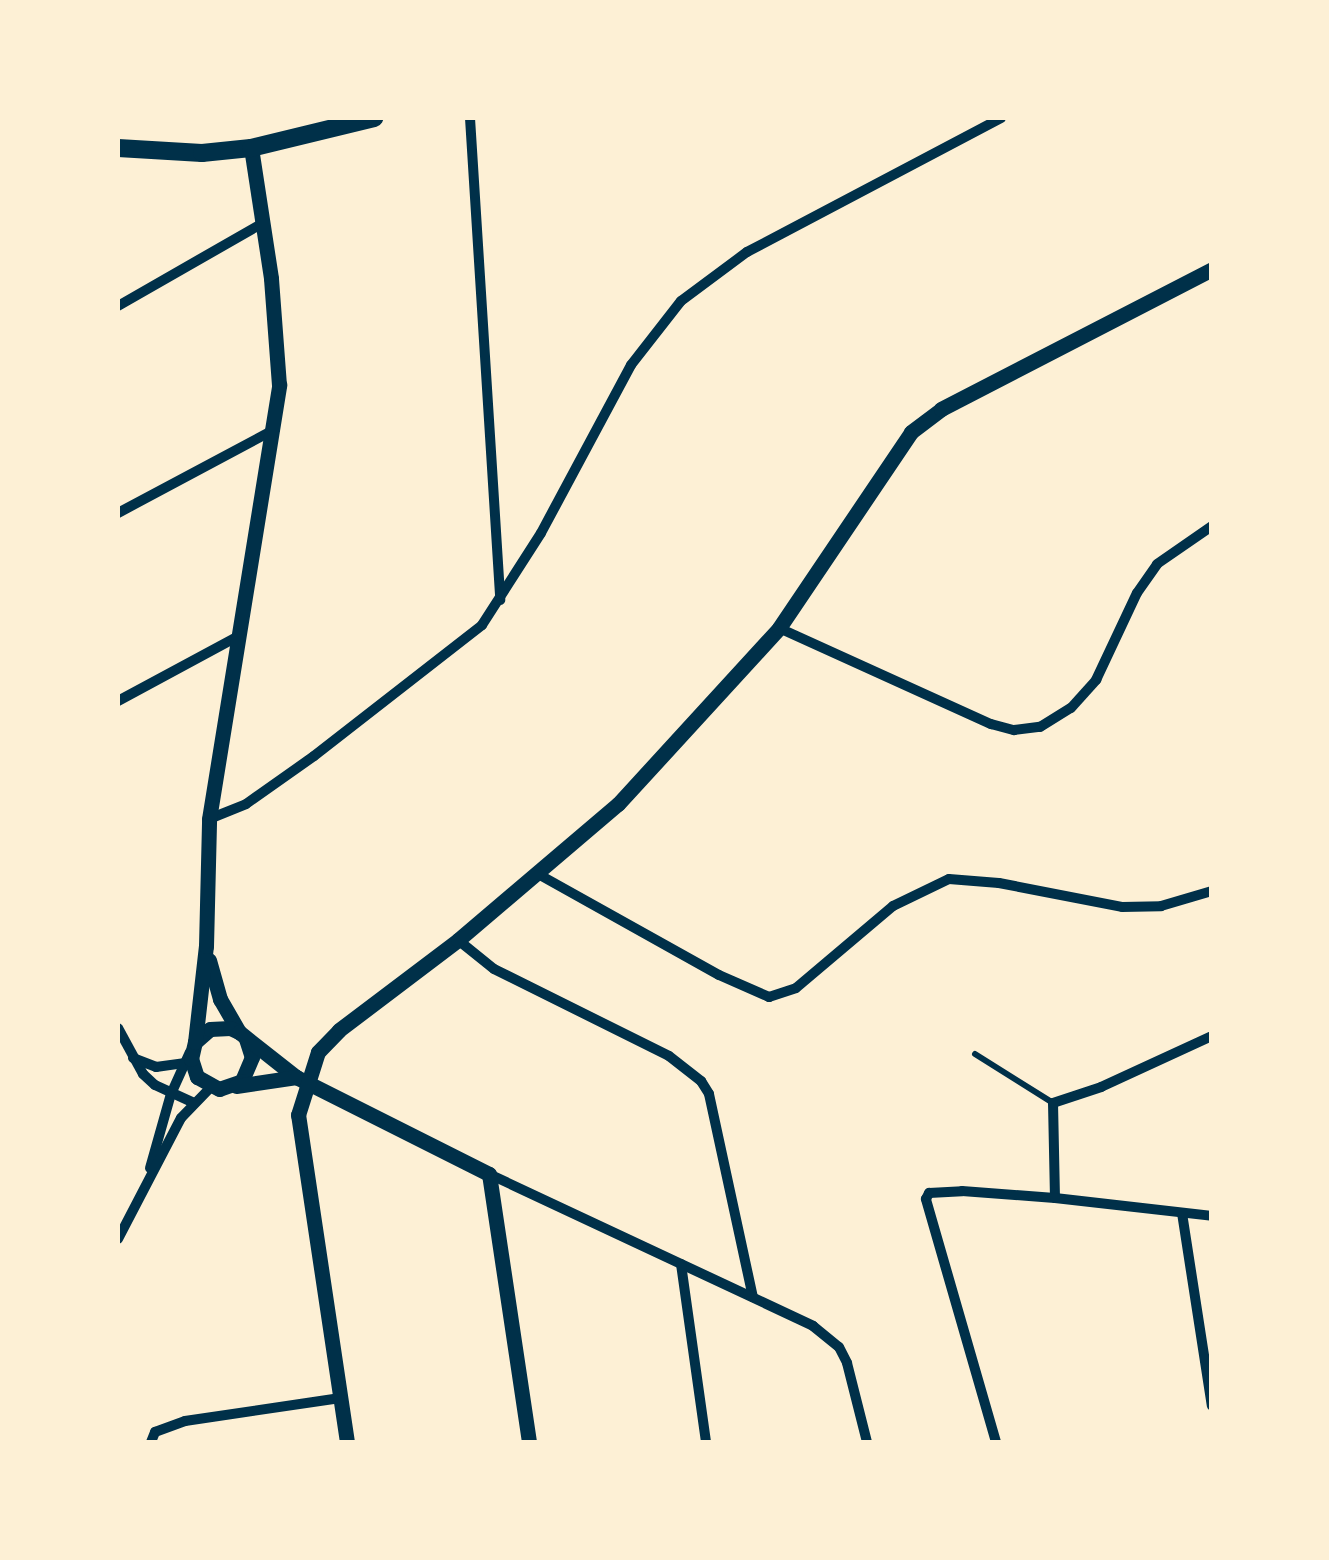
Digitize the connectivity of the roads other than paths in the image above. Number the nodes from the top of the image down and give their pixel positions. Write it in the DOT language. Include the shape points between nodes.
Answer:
graph roads {
  1 [pos="374,118"];
  2 [pos="470,118"];
  3 [pos="1000,118"];
  4 [pos="118,148"];
  5 [pos="251,148"];
  6 [pos="263,223"];
  7 [pos="1212,269"];
  8 [pos="118,306"];
  9 [pos="275,429"];
  10 [pos="118,512"];
  11 [pos="1212,526"];
  12 [pos="500,601"];
  13 [pos="779,628"];
  14 [pos="235,638"];
  15 [pos="118,701"];
  16 [pos="209,819"];
  17 [pos="538,874"];
  18 [pos="1212,891"];
  19 [pos="458,940"];
  20 [pos="206,946"];
  21 [pos="118,1028"];
  22 [pos="242,1036"];
  23 [pos="1212,1036"];
  24 [pos="190,1051"];
  25 [pos="974,1054"];
  26 [pos="132,1057"];
  27 [pos="301,1080"];
  28 [pos="234,1086"];
  29 [pos="212,1087"];
  30 [pos="171,1094"];
  31 [pos="192,1102"];
  32 [pos="1053,1103"];
  33 [pos="489,1174"];
  34 [pos="142,1193"];
  35 [pos="1054,1198"];
  36 [pos="1182,1213"];
  37 [pos="1212,1216"];
  38 [pos="118,1239"];
  39 [pos="681,1264"];
  40 [pos="753,1296"];
  41 [pos="340,1398"];
  42 [pos="1212,1406"];
  43 [pos="150,1442"];
  44 [pos="347,1442"];
  45 [pos="528,1442"];
  46 [pos="706,1442"];
  47 [pos="867,1442"];
  48 [pos="996,1442"];
  1 -- 5 [label="main road"];
  2 -- 12 [label="street"];
  3 -- 12 [label="street" via="748,252 680,301 631,365"];
  4 -- 5 [label="main road"];
  5 -- 6 [label="street"];
  6 -- 8 [label="street"];
  6 -- 9 [label="street" via="277,342"];
  7 -- 13 [label="street" via="941,410 911,432"];
  9 -- 10 [label="street"];
  9 -- 14 [label="street"];
  11 -- 13 [label="street" via="1157,564 1096,680 1040,728 992,724"];
  12 -- 16 [label="street" via="456,648 330,744 246,804"];
  13 -- 17 [label="street" via="618,804"];
  14 -- 15 [label="street"];
  14 -- 16 [label="street"];
  16 -- 20 [label="street"];
  17 -- 18 [label="street" via="769,996 796,988 893,906 949,879 999,882 1122,907 1162,906"];
  17 -- 19 [label="street"];
  19 -- 27 [label="street" via="338,1030"];
  19 -- 40 [label="street" via="510,978 669,1056 701,1082"];
  20 -- 22 [label="street" via="220,999"];
  20 -- 24 [label="street"];
  21 -- 26 [label="street"];
  22 -- 24 [label="street" via="210,1029"];
  22 -- 27 [label="street"];
  22 -- 28 [label="street" via="251,1066"];
  23 -- 32 [label="street"];
  24 -- 26 [label="street" via="156,1067"];
  24 -- 29 [label="street" via="197,1076"];
  24 -- 30 [label="street"];
  25 -- 32 [label="lane"];
  26 -- 30 [label="street"];
  27 -- 28 [label="street"];
  27 -- 33 [label="street"];
  27 -- 41 [label="street" via="298,1115"];
  28 -- 29 [label="street"];
  29 -- 31 [label="street"];
  30 -- 31 [label="street"];
  30 -- 34 [label="street"];
  31 -- 34 [label="street"];
  32 -- 35 [label="street"];
  33 -- 39 [label="street"];
  33 -- 45 [label="street"];
  34 -- 38 [label="street"];
  35 -- 36 [label="street"];
  35 -- 48 [label="street" via="962,1191 933,1192 926,1199"];
  36 -- 37 [label="street"];
  36 -- 42 [label="street"];
  39 -- 40 [label="street"];
  39 -- 46 [label="street"];
  40 -- 47 [label="street" via="839,1347"];
  41 -- 43 [label="street" via="186,1420 156,1432"];
  41 -- 44 [label="street"];
}
